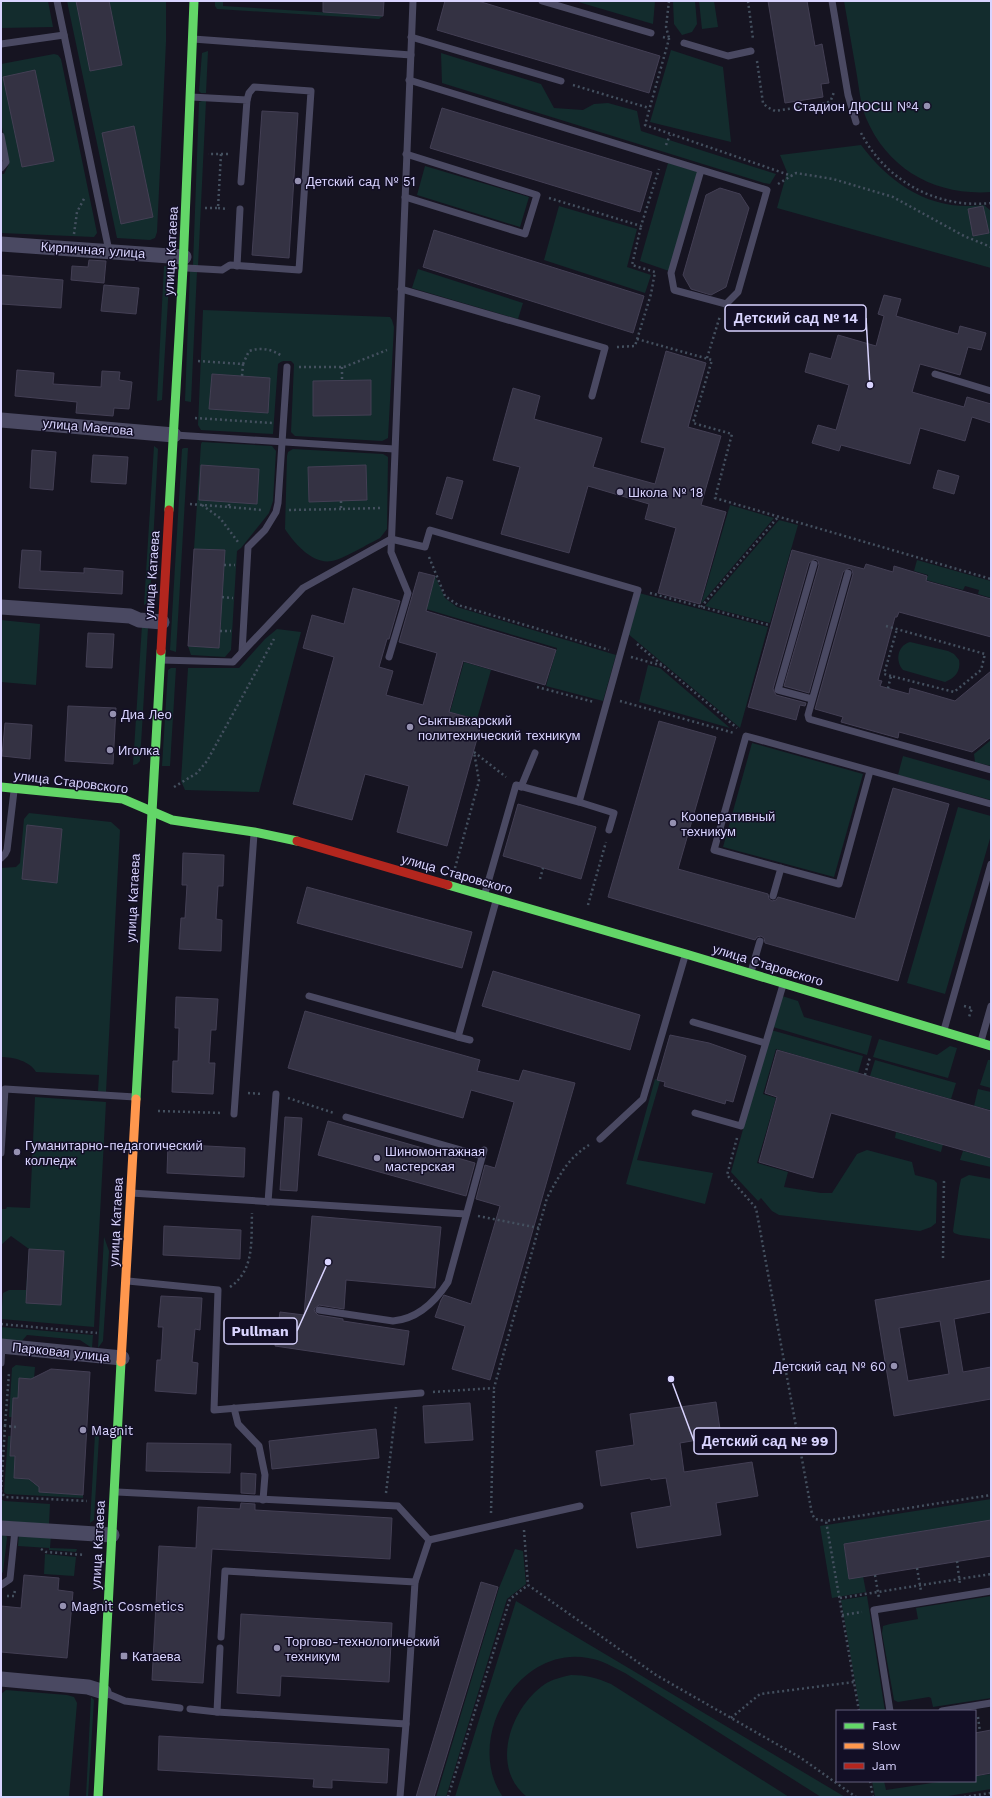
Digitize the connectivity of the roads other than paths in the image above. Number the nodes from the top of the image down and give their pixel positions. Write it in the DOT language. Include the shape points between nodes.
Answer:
graph roads {
  1 [pos="57,1"];
  2 [pos="194,1"];
  3 [pos="413,1"];
  4 [pos="542,1"];
  5 [pos="832,1"];
  6 [pos="651,33"];
  7 [pos="64,36"];
  8 [pos="411,37"];
  9 [pos="193,39"];
  10 [pos="684,43"];
  11 [pos="1,44"];
  12 [pos="753,53"];
  13 [pos="411,55"];
  14 [pos="409,80"];
  15 [pos="561,81"];
  16 [pos="191,97"];
  17 [pos="247,100"];
  18 [pos="856,122"];
  19 [pos="1,136"];
  20 [pos="406,154"];
  21 [pos="1,168"];
  22 [pos="702,170"];
  23 [pos="241,182"];
  24 [pos="404,197"];
  25 [pos="240,209"];
  26 [pos="1,244"];
  27 [pos="109,251"];
  28 [pos="184,262"];
  29 [pos="237,266"];
  30 [pos="401,289"];
  31 [pos="287,367"];
  32 [pos="935,374"];
  33 [pos="991,390"];
  34 [pos="592,396"];
  35 [pos="1,420"];
  36 [pos="174,435"];
  37 [pos="282,442"];
  38 [pos="394,449"];
  39 [pos="392,539"];
  40 [pos="814,564"];
  41 [pos="848,574"];
  42 [pos="1,607"];
  43 [pos="162,622"];
  44 [pos="242,652"];
  45 [pos="389,657"];
  46 [pos="160,660"];
  47 [pos="812,699"];
  48 [pos="535,753"];
  49 [pos="991,770"];
  50 [pos="870,771"];
  51 [pos="519,786"];
  52 [pos="1,787"];
  53 [pos="14,788"];
  54 [pos="579,802"];
  55 [pos="991,804"];
  56 [pos="151,810"];
  57 [pos="609,830"];
  58 [pos="254,832"];
  59 [pos="1,858"];
  60 [pos="991,864"];
  61 [pos="781,868"];
  62 [pos="484,895"];
  63 [pos="773,896"];
  64 [pos="497,899"];
  65 [pos="760,941"];
  66 [pos="686,954"];
  67 [pos="751,973"];
  68 [pos="783,983"];
  69 [pos="309,996"];
  70 [pos="991,1006"];
  71 [pos="693,1022"];
  72 [pos="944,1032"];
  73 [pos="458,1037"];
  74 [pos="470,1040"];
  75 [pos="765,1043"];
  76 [pos="981,1043"];
  77 [pos="991,1046"];
  78 [pos="276,1094"];
  79 [pos="135,1097"];
  80 [pos="695,1113"];
  81 [pos="234,1114"];
  82 [pos="346,1117"];
  83 [pos="600,1139"];
  84 [pos="1,1153"];
  85 [pos="130,1193"];
  86 [pos="268,1202"];
  87 [pos="466,1214"];
  88 [pos="125,1281"];
  89 [pos="319,1310"];
  90 [pos="5,1346"];
  91 [pos="122,1358"];
  92 [pos="1,1363"];
  93 [pos="421,1393"];
  94 [pos="234,1408"];
  95 [pos="114,1492"];
  96 [pos="264,1500"];
  97 [pos="580,1506"];
  98 [pos="8,1529"];
  99 [pos="112,1535"];
  100 [pos="429,1540"];
  101 [pos="415,1582"];
  102 [pos="1,1585"];
  103 [pos="991,1591"];
  104 [pos="221,1637"];
  105 [pos="220,1648"];
  106 [pos="1,1679"];
  107 [pos="104,1692"];
  108 [pos="991,1703"];
  109 [pos="180,1708"];
  110 [pos="190,1709"];
  111 [pos="890,1710"];
  112 [pos="948,1710"];
  113 [pos="217,1712"];
  114 [pos="406,1724"];
  115 [pos="98,1797"];
  116 [pos="400,1797"];
  1 -- 7 [label="lane"];
  2 -- 9 [label="street, улица Катаева"];
  3 -- 8 [label="lane"];
  4 -- 6 [label="lane"];
  5 -- 18 [label="lane" via="848,95"];
  7 -- 11 [label="lane"];
  7 -- 27 [label="lane"];
  8 -- 13 [label="lane"];
  8 -- 15 [label="lane"];
  9 -- 13 [label="lane"];
  9 -- 16 [label="street, улица Катаева"];
  10 -- 12 [label="lane" via="728,56"];
  13 -- 14 [label="lane"];
  14 -- 20 [label="lane"];
  14 -- 22 [label="lane"];
  16 -- 17 [label="lane"];
  16 -- 28 [label="street, улица Катаева"];
  17 -- 23 [label="lane"];
  17 -- 29 [label="lane" via="254,86 311,91 299,270"];
  19 -- 21 [label="lane" via="6,162"];
  20 -- 24 [label="lane"];
  20 -- 24 [label="lane" via="537,195 525,234"];
  22 -- 22 [label="lane" via="767,190 738,292 726,304 674,290 671,273"];
  24 -- 30 [label="lane"];
  25 -- 29 [label="lane"];
  26 -- 27 [label="street, Кирпичная улица"];
  27 -- 28 [label="street, Кирпичная улица"];
  28 -- 29 [label="lane" via="222,270 230,265"];
  28 -- 36 [label="street, улица Катаева"];
  30 -- 34 [label="lane" via="605,348"];
  30 -- 38 [label="lane"];
  31 -- 37 [label="lane"];
  32 -- 33 [label="lane"];
  35 -- 36 [label="street, улица Маегова"];
  36 -- 37 [label="lane"];
  36 -- 43 [label="street, улица Катаева"];
  37 -- 38 [label="lane"];
  37 -- 44 [label="lane" via="276,511 265,530 248,547"];
  38 -- 39 [label="lane"];
  39 -- 44 [label="lane" via="303,588"];
  39 -- 45 [label="lane" via="391,552 408,593"];
  39 -- 54 [label="lane" via="425,547 430,530 638,590"];
  40 -- 47 [label="lane" via="778,690"];
  41 -- 47 [label="lane"];
  42 -- 43 [label="street" via="130,616 138,620"];
  43 -- 46 [label="street, улица Катаева"];
  44 -- 46 [label="lane" via="233,662"];
  46 -- 56 [label="street, улица Катаева"];
  47 -- 49 [label="lane" via="808,715 814,722"];
  48 -- 51 [label="lane"];
  50 -- 55 [label="lane"];
  50 -- 61 [label="lane" via="839,884"];
  50 -- 61 [label="lane" via="746,736 714,850"];
  51 -- 54 [label="lane"];
  51 -- 62 [label="lane"];
  52 -- 53 [label="street, улица Старовского"];
  53 -- 56 [label="street, улица Старовского" via="124,799"];
  53 -- 59 [label="lane" via="7,850"];
  54 -- 57 [label="lane" via="614,813"];
  56 -- 58 [label="street, улица Старовского" via="172,820"];
  56 -- 79 [label="street, улица Катаева"];
  58 -- 62 [label="street, улица Старовского" via="308,844"];
  58 -- 81 [label="lane"];
  60 -- 72 [label="lane"];
  61 -- 63 [label="lane"];
  62 -- 64 [label="street, улица Старовского"];
  64 -- 66 [label="street, улица Старовского"];
  64 -- 73 [label="lane"];
  65 -- 67 [label="lane"];
  66 -- 67 [label="street, улица Старовского"];
  66 -- 83 [label="lane" via="643,1099"];
  67 -- 68 [label="street, улица Старовского"];
  68 -- 72 [label="street, улица Старовского"];
  68 -- 75 [label="lane"];
  69 -- 73 [label="lane"];
  70 -- 76 [label="lane"];
  71 -- 75 [label="lane"];
  72 -- 76 [label="street, улица Старовского"];
  73 -- 74 [label="lane"];
  75 -- 80 [label="lane" via="741,1126"];
  76 -- 77 [label="street, улица Старовского"];
  78 -- 86 [label="lane"];
  79 -- 84 [label="lane" via="5,1089"];
  79 -- 85 [label="street, улица Катаева"];
  82 -- 87 [label="lane" via="483,1153"];
  85 -- 86 [label="lane"];
  85 -- 88 [label="street, улица Катаева"];
  86 -- 87 [label="lane"];
  87 -- 89 [label="lane" via="448,1282 424,1309 408,1318 393,1321"];
  88 -- 91 [label="street, улица Катаева"];
  88 -- 94 [label="lane" via="218,1290 214,1410"];
  90 -- 91 [label="street, Парковая улица"];
  90 -- 92 [label="lane"];
  91 -- 95 [label="street, улица Катаева"];
  93 -- 94 [label="lane"];
  94 -- 96 [label="lane" via="238,1424 260,1446 265,1475"];
  95 -- 96 [label="lane"];
  95 -- 99 [label="street, улица Катаева"];
  96 -- 100 [label="lane" via="398,1506"];
  97 -- 100 [label="lane"];
  98 -- 99 [label="street"];
  98 -- 102 [label="lane" via="10,1579"];
  99 -- 107 [label="street, улица Катаева"];
  100 -- 101 [label="lane"];
  101 -- 104 [label="lane" via="225,1571"];
  101 -- 114 [label="lane"];
  103 -- 111 [label="lane" via="877,1609"];
  105 -- 113 [label="lane"];
  106 -- 107 [label="street" via="88,1687"];
  107 -- 109 [label="lane" via="125,1701"];
  107 -- 115 [label="street, улица Катаева"];
  108 -- 112 [label="lane"];
  110 -- 113 [label="lane"];
  113 -- 114 [label="lane"];
  114 -- 116 [label="lane"];
}
